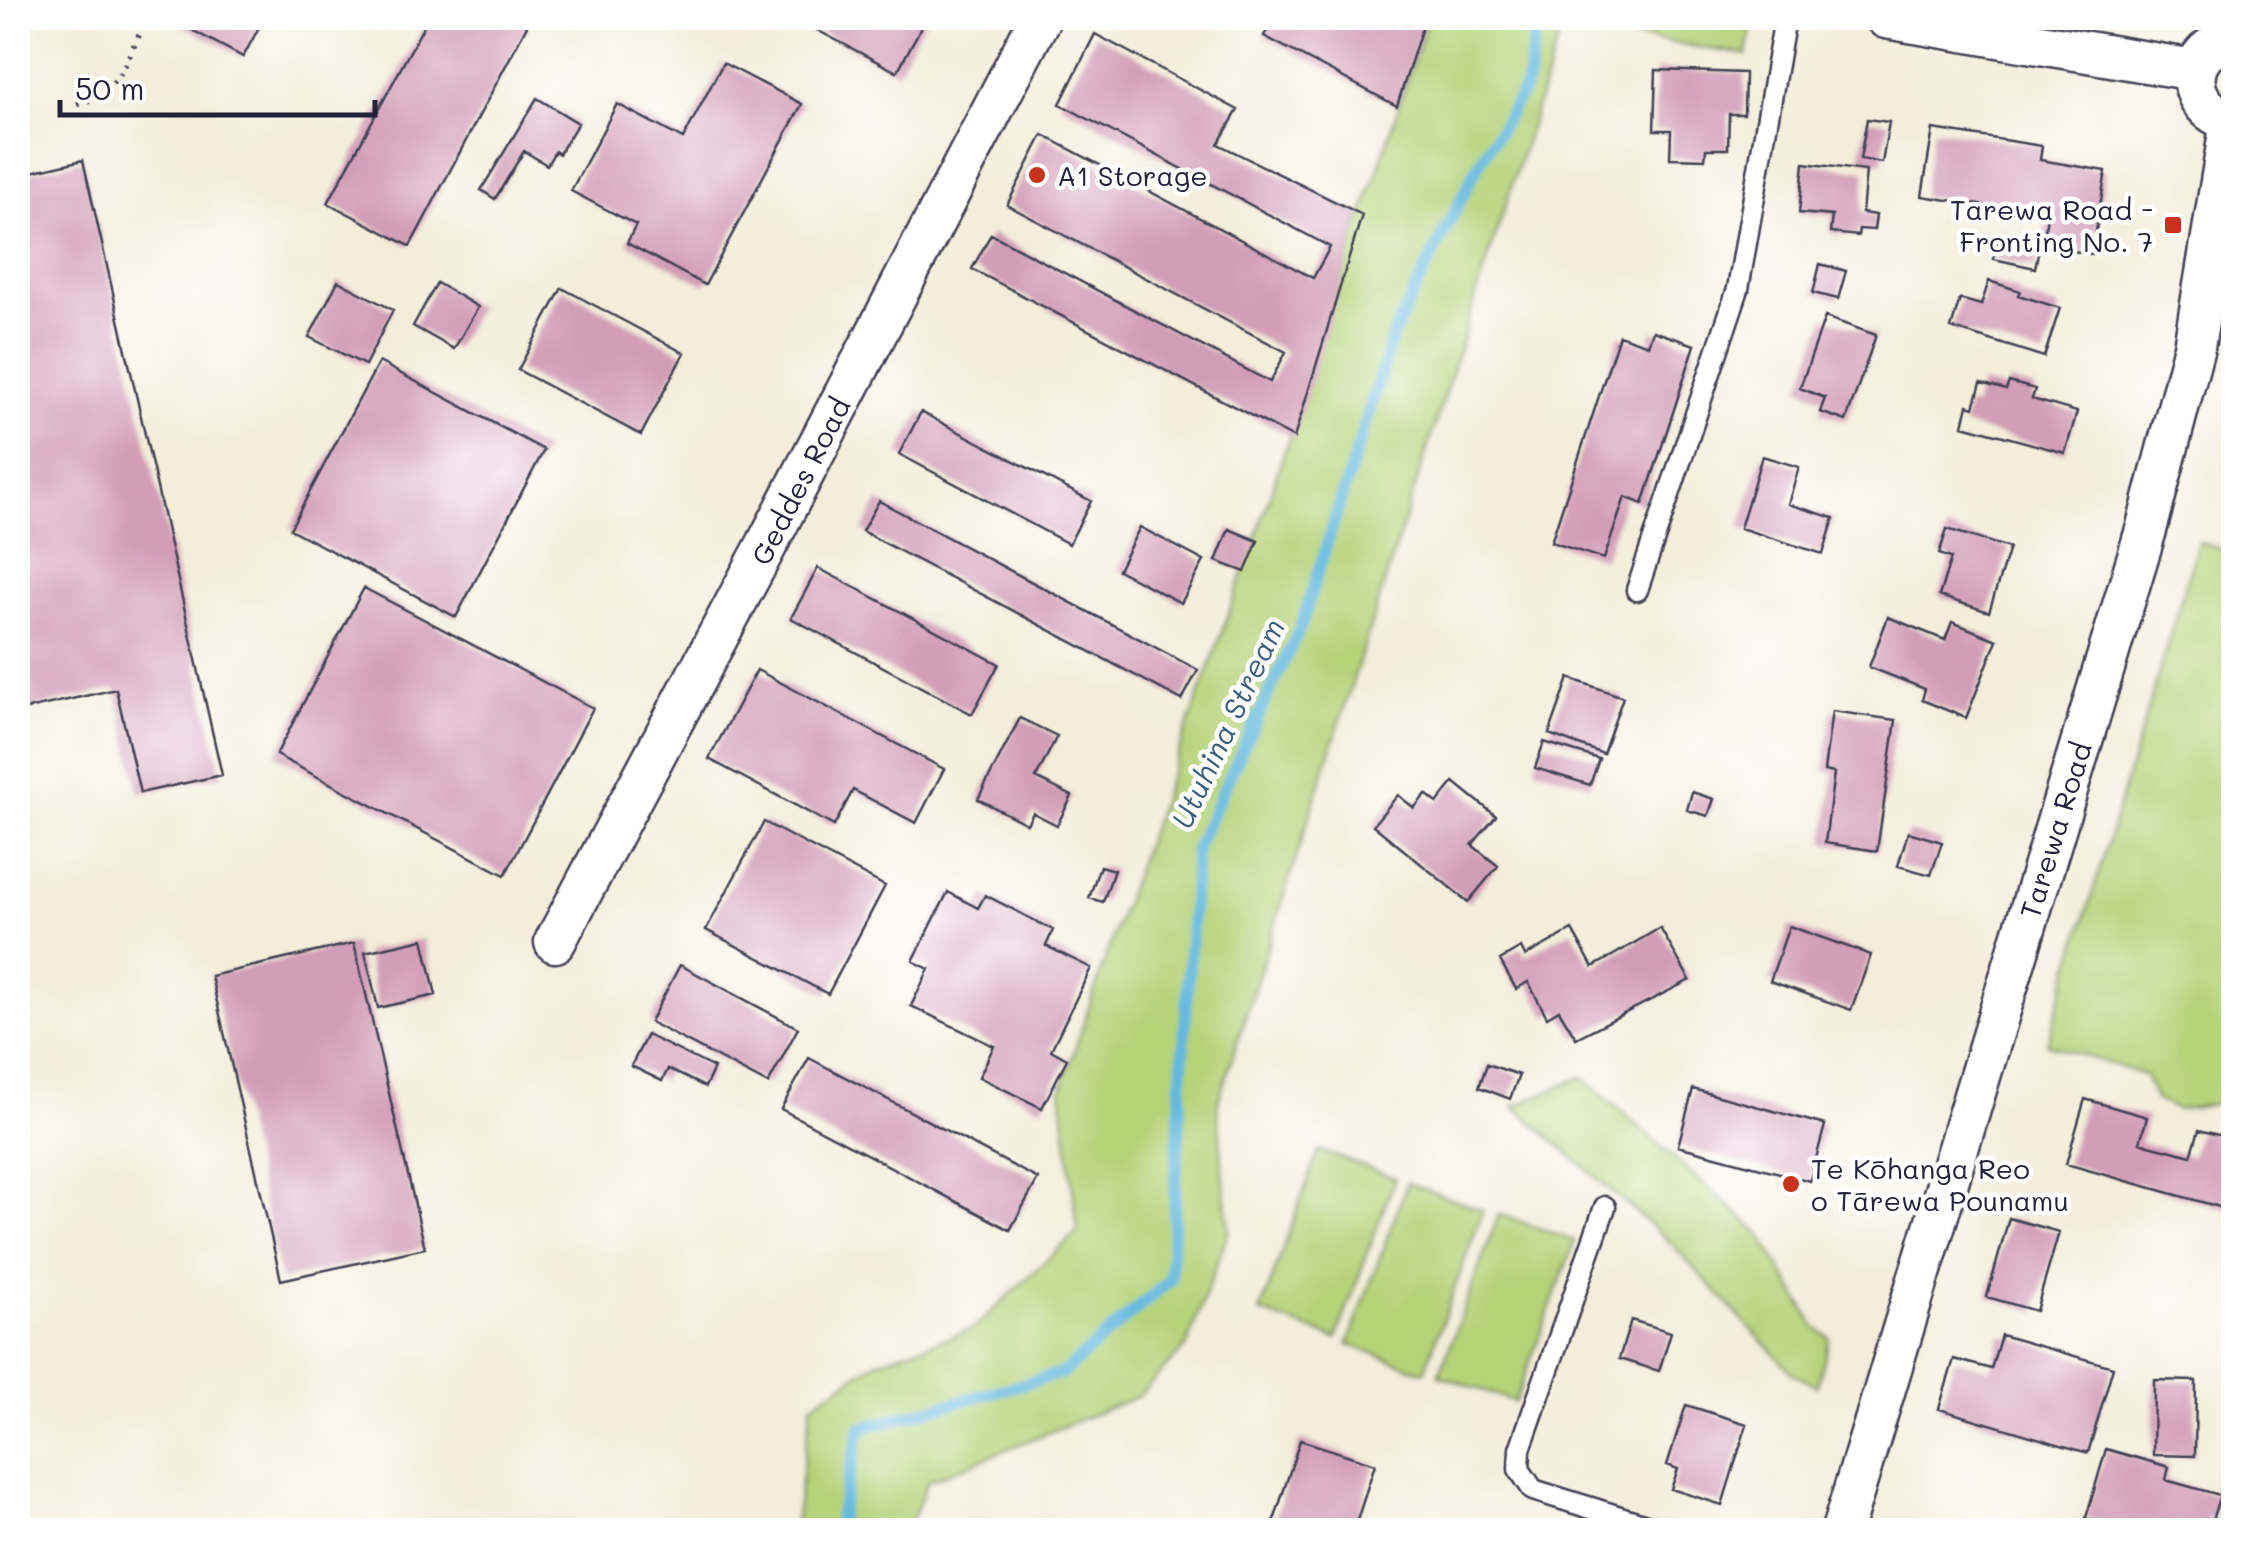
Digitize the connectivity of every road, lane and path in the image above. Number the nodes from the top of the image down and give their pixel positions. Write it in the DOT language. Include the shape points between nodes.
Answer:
graph roads {
  1 [pos="150,18"];
  2 [pos="1040,18"];
  3 [pos="1785,18"];
  4 [pos="1886,18"];
  5 [pos="2234,39"];
  6 [pos="2194,70"];
  7 [pos="77,104"];
  8 [pos="2232,121"];
  9 [pos="1637,590"];
  10 [pos="556,942"];
  11 [pos="1605,1207"];
  12 [pos="1662,1530"];
  13 [pos="1842,1530"];
  1 -- 7 [label="path" via="115,84"];
  2 -- 10 [label="street, Geddes Road"];
  3 -- 9 [label="lane" via="1738,290"];
  4 -- 6 [label="street"];
  5 -- 6 [label="street" via="2209,49"];
  6 -- 8 [label="street, Tarewa Road" via="2204,106"];
  8 -- 13 [label="street, Tarewa Road" via="2194,347 2157,492"];
  11 -- 12 [label="lane" via="1520,1449 1520,1469 1533,1490"];
}
